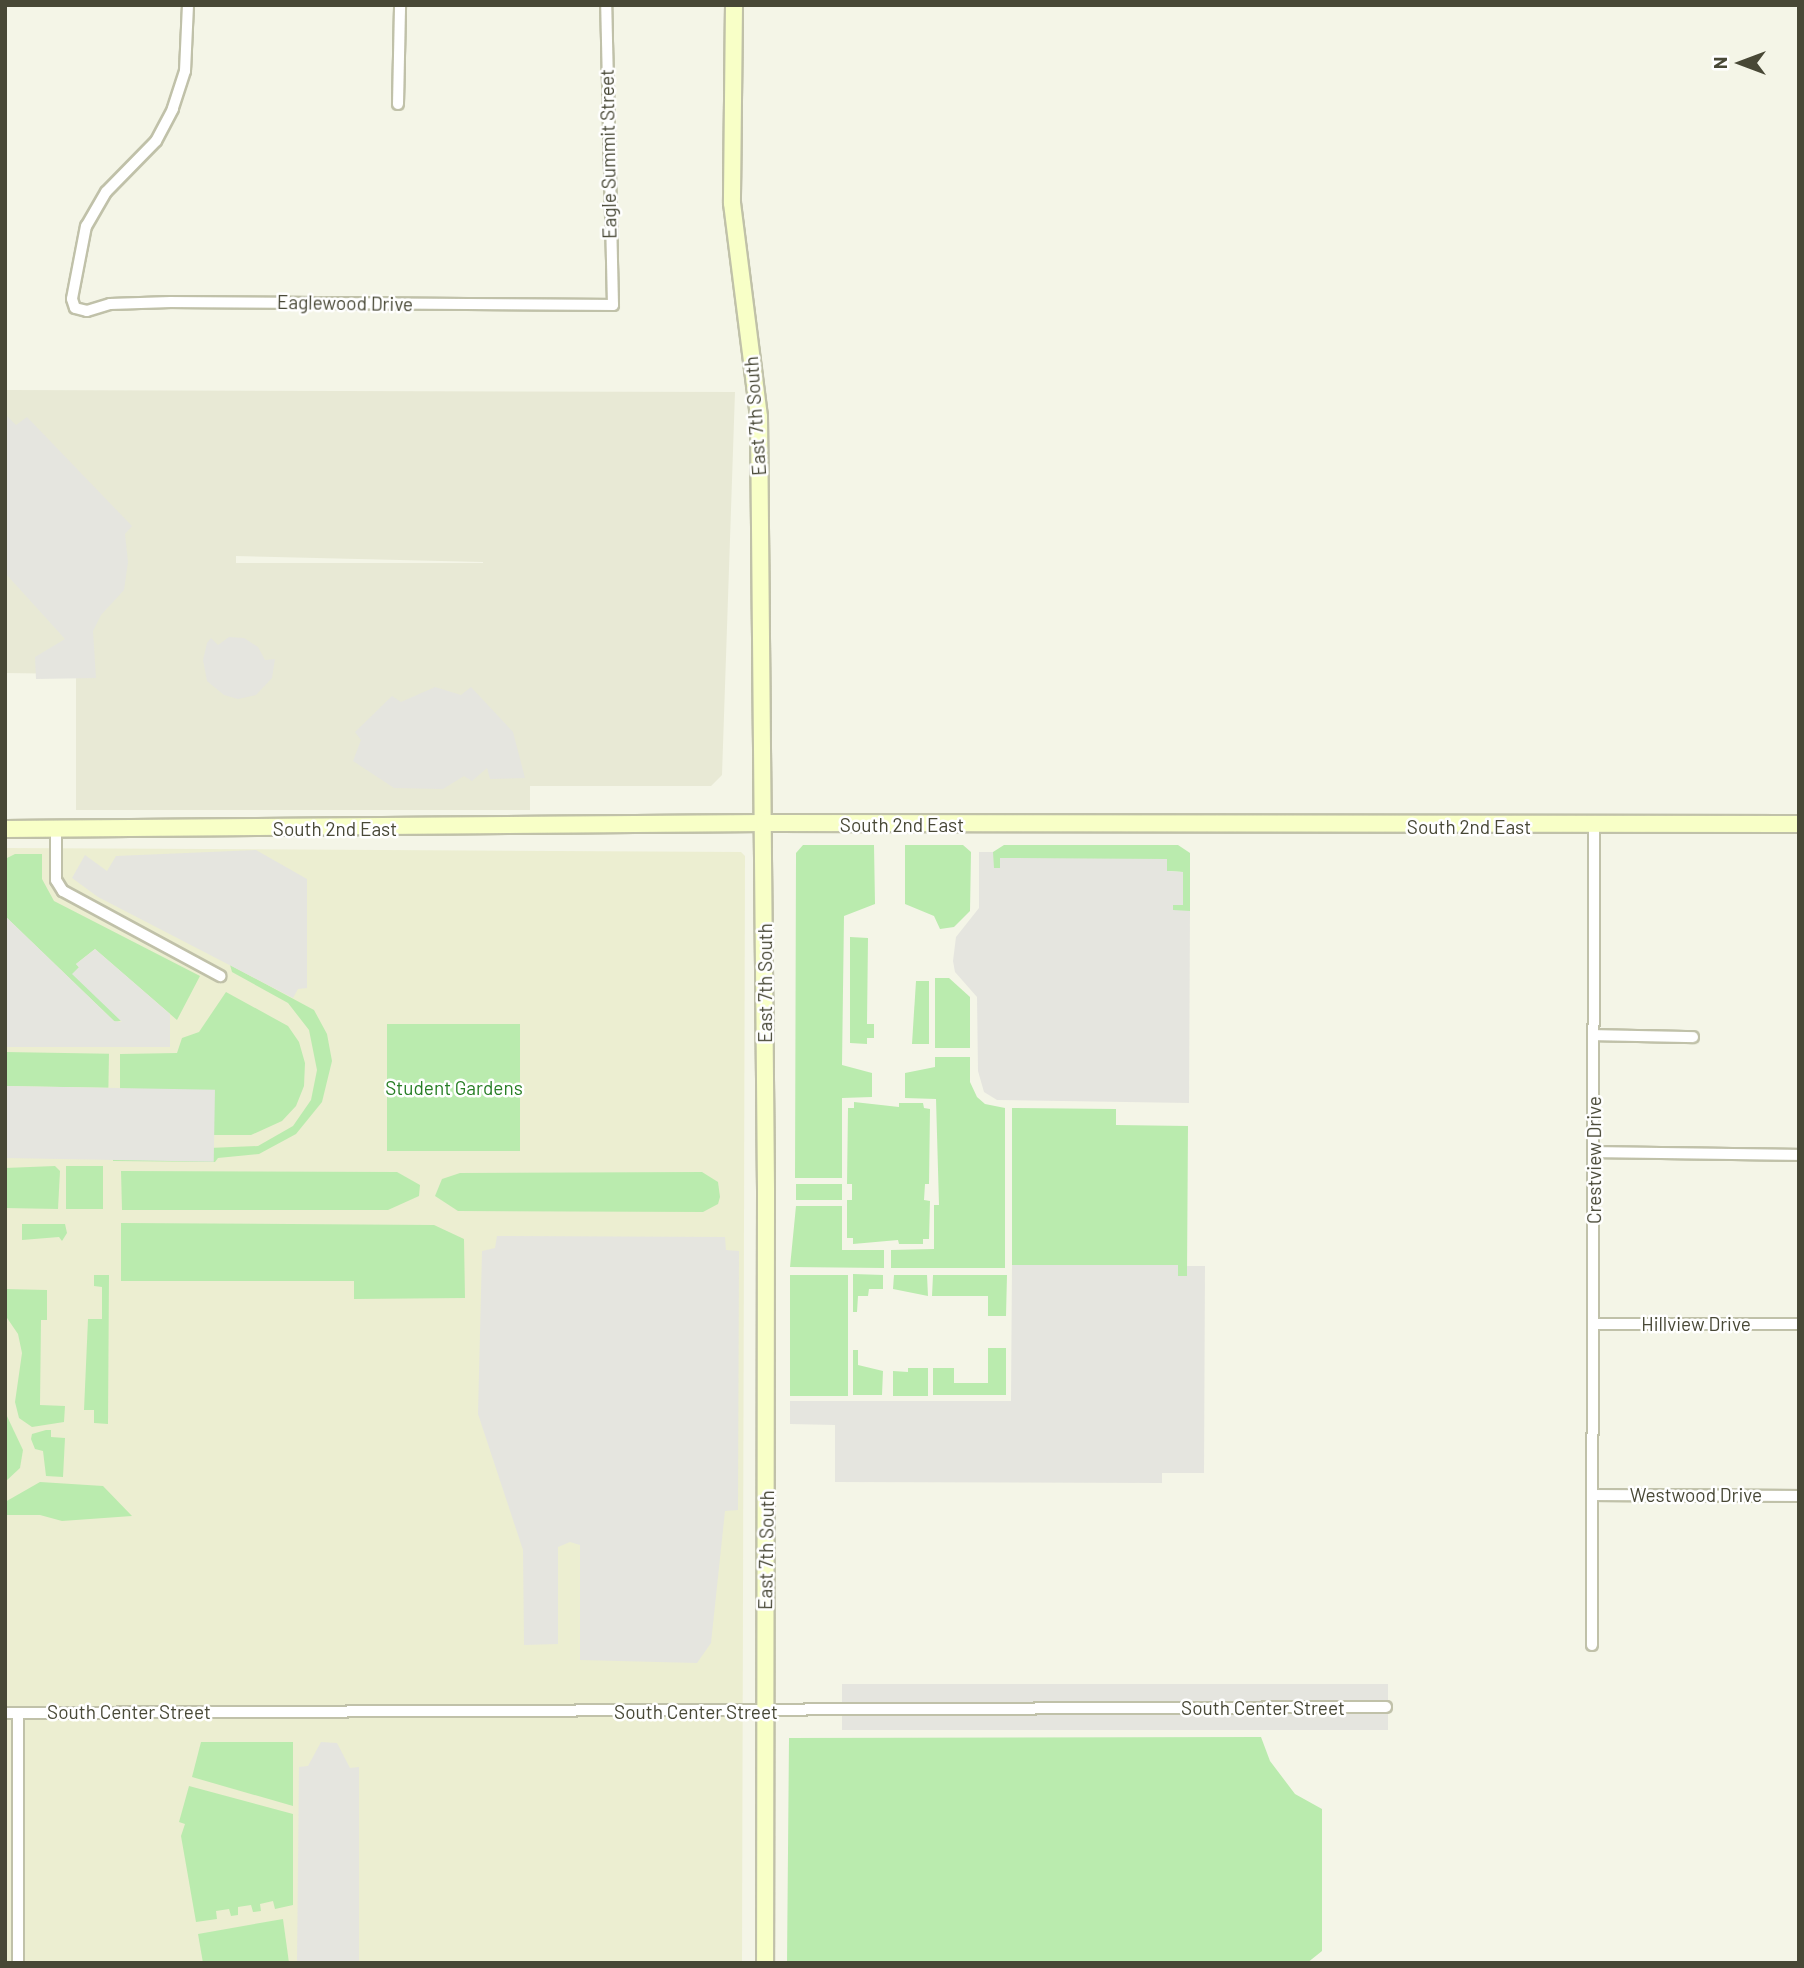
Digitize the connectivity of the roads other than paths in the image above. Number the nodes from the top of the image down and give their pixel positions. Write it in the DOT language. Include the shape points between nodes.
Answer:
graph roads {
  1 [pos="188,5"];
  2 [pos="400,5"];
  3 [pos="606,5"];
  4 [pos="734,5"];
  5 [pos="398,103"];
  6 [pos="615,301"];
  7 [pos="764,823"];
  8 [pos="1799,824"];
  9 [pos="1594,825"];
  10 [pos="5,829"];
  11 [pos="56,829"];
  12 [pos="220,976"];
  13 [pos="1594,1035"];
  14 [pos="1693,1037"];
  15 [pos="1594,1152"];
  16 [pos="1799,1155"];
  17 [pos="1593,1324"];
  18 [pos="1799,1324"];
  19 [pos="1593,1495"];
  20 [pos="1799,1496"];
  21 [pos="1592,1645"];
  22 [pos="1386,1707"];
  23 [pos="764,1712"];
  24 [pos="5,1713"];
  25 [pos="18,1713"];
  26 [pos="5,1928"];
  27 [pos="19,1928"];
  28 [pos="18,1963"];
  29 [pos="765,1963"];
  1 -- 6 [label="street, Eaglewood Drive" via="185,71 173,109 156,141 106,192 86,226 78,254 75,307 87,311 110,304 171,302 607,308"];
  2 -- 5 [label="street"];
  3 -- 6 [label="street, Eagle Summit Street" via="609,280"];
  4 -- 7 [label="main road, East 7th South" via="732,203 759,417"];
  7 -- 9 [label="main road, South 2nd East"];
  7 -- 11 [label="main road, South 2nd East"];
  7 -- 23 [label="main road, East 7th South"];
  8 -- 9 [label="main road, South 2nd East"];
  9 -- 13 [label="street, Crestview Drive"];
  10 -- 11 [label="main road, South 2nd East"];
  11 -- 12 [label="street" via="56,880 63,891"];
  13 -- 14 [label="street"];
  13 -- 15 [label="street, Crestview Drive"];
  15 -- 16 [label="street"];
  15 -- 17 [label="street, Crestview Drive"];
  17 -- 18 [label="street, Hillview Drive"];
  17 -- 19 [label="street, Crestview Drive"];
  19 -- 20 [label="street, Westwood Drive"];
  19 -- 21 [label="street, Crestview Drive"];
  22 -- 23 [label="street, South Center Street"];
  23 -- 25 [label="street, South Center Street"];
  23 -- 29 [label="main road, East 7th South"];
  24 -- 25 [label="street, South Center Street"];
  25 -- 27 [label="street"];
  26 -- 27 [label="street"];
  27 -- 28 [label="street"];
}
